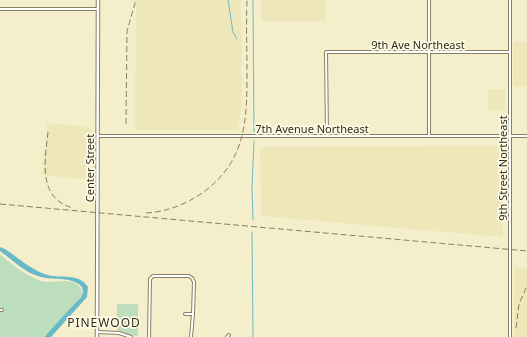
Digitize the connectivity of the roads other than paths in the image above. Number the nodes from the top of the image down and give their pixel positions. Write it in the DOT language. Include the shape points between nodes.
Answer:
graph roads {
  1 [pos="98,0"];
  2 [pos="429,0"];
  3 [pos="510,0"];
  4 [pos="0,8"];
  5 [pos="98,9"];
  6 [pos="430,52"];
  7 [pos="510,52"];
  8 [pos="429,135"];
  9 [pos="98,136"];
  10 [pos="327,136"];
  11 [pos="511,136"];
  12 [pos="527,136"];
  13 [pos="185,314"];
  14 [pos="193,314"];
  15 [pos="97,332"];
  16 [pos="97,337"];
  17 [pos="132,337"];
  18 [pos="149,337"];
  19 [pos="191,337"];
  20 [pos="510,337"];
  1 -- 5 [label="main road, Center Street"];
  2 -- 6 [label="street"];
  3 -- 7 [label="street, 9th Street Northeast"];
  4 -- 5 [label="street"];
  5 -- 9 [label="main road, Center Street"];
  6 -- 7 [label="street, 9th Ave Northeast"];
  6 -- 8 [label="street"];
  6 -- 10 [label="street, 9th Ave Northeast" via="326,52"];
  7 -- 11 [label="street, 9th Street Northeast"];
  8 -- 10 [label="street, 7th Avenue Northeast"];
  8 -- 11 [label="street, 7th Avenue Northeast"];
  9 -- 10 [label="street, 7th Avenue Northeast"];
  9 -- 15 [label="main road, Center Street"];
  11 -- 12 [label="street, 7th Avenue Northeast"];
  11 -- 20 [label="street, 9th Street Northeast"];
  13 -- 14 [label="street"];
  14 -- 18 [label="street" via="192,278 151,276"];
  14 -- 19 [label="street"];
  15 -- 16 [label="main road, Center Street"];
  15 -- 17 [label="street" via="119,333"];
}
